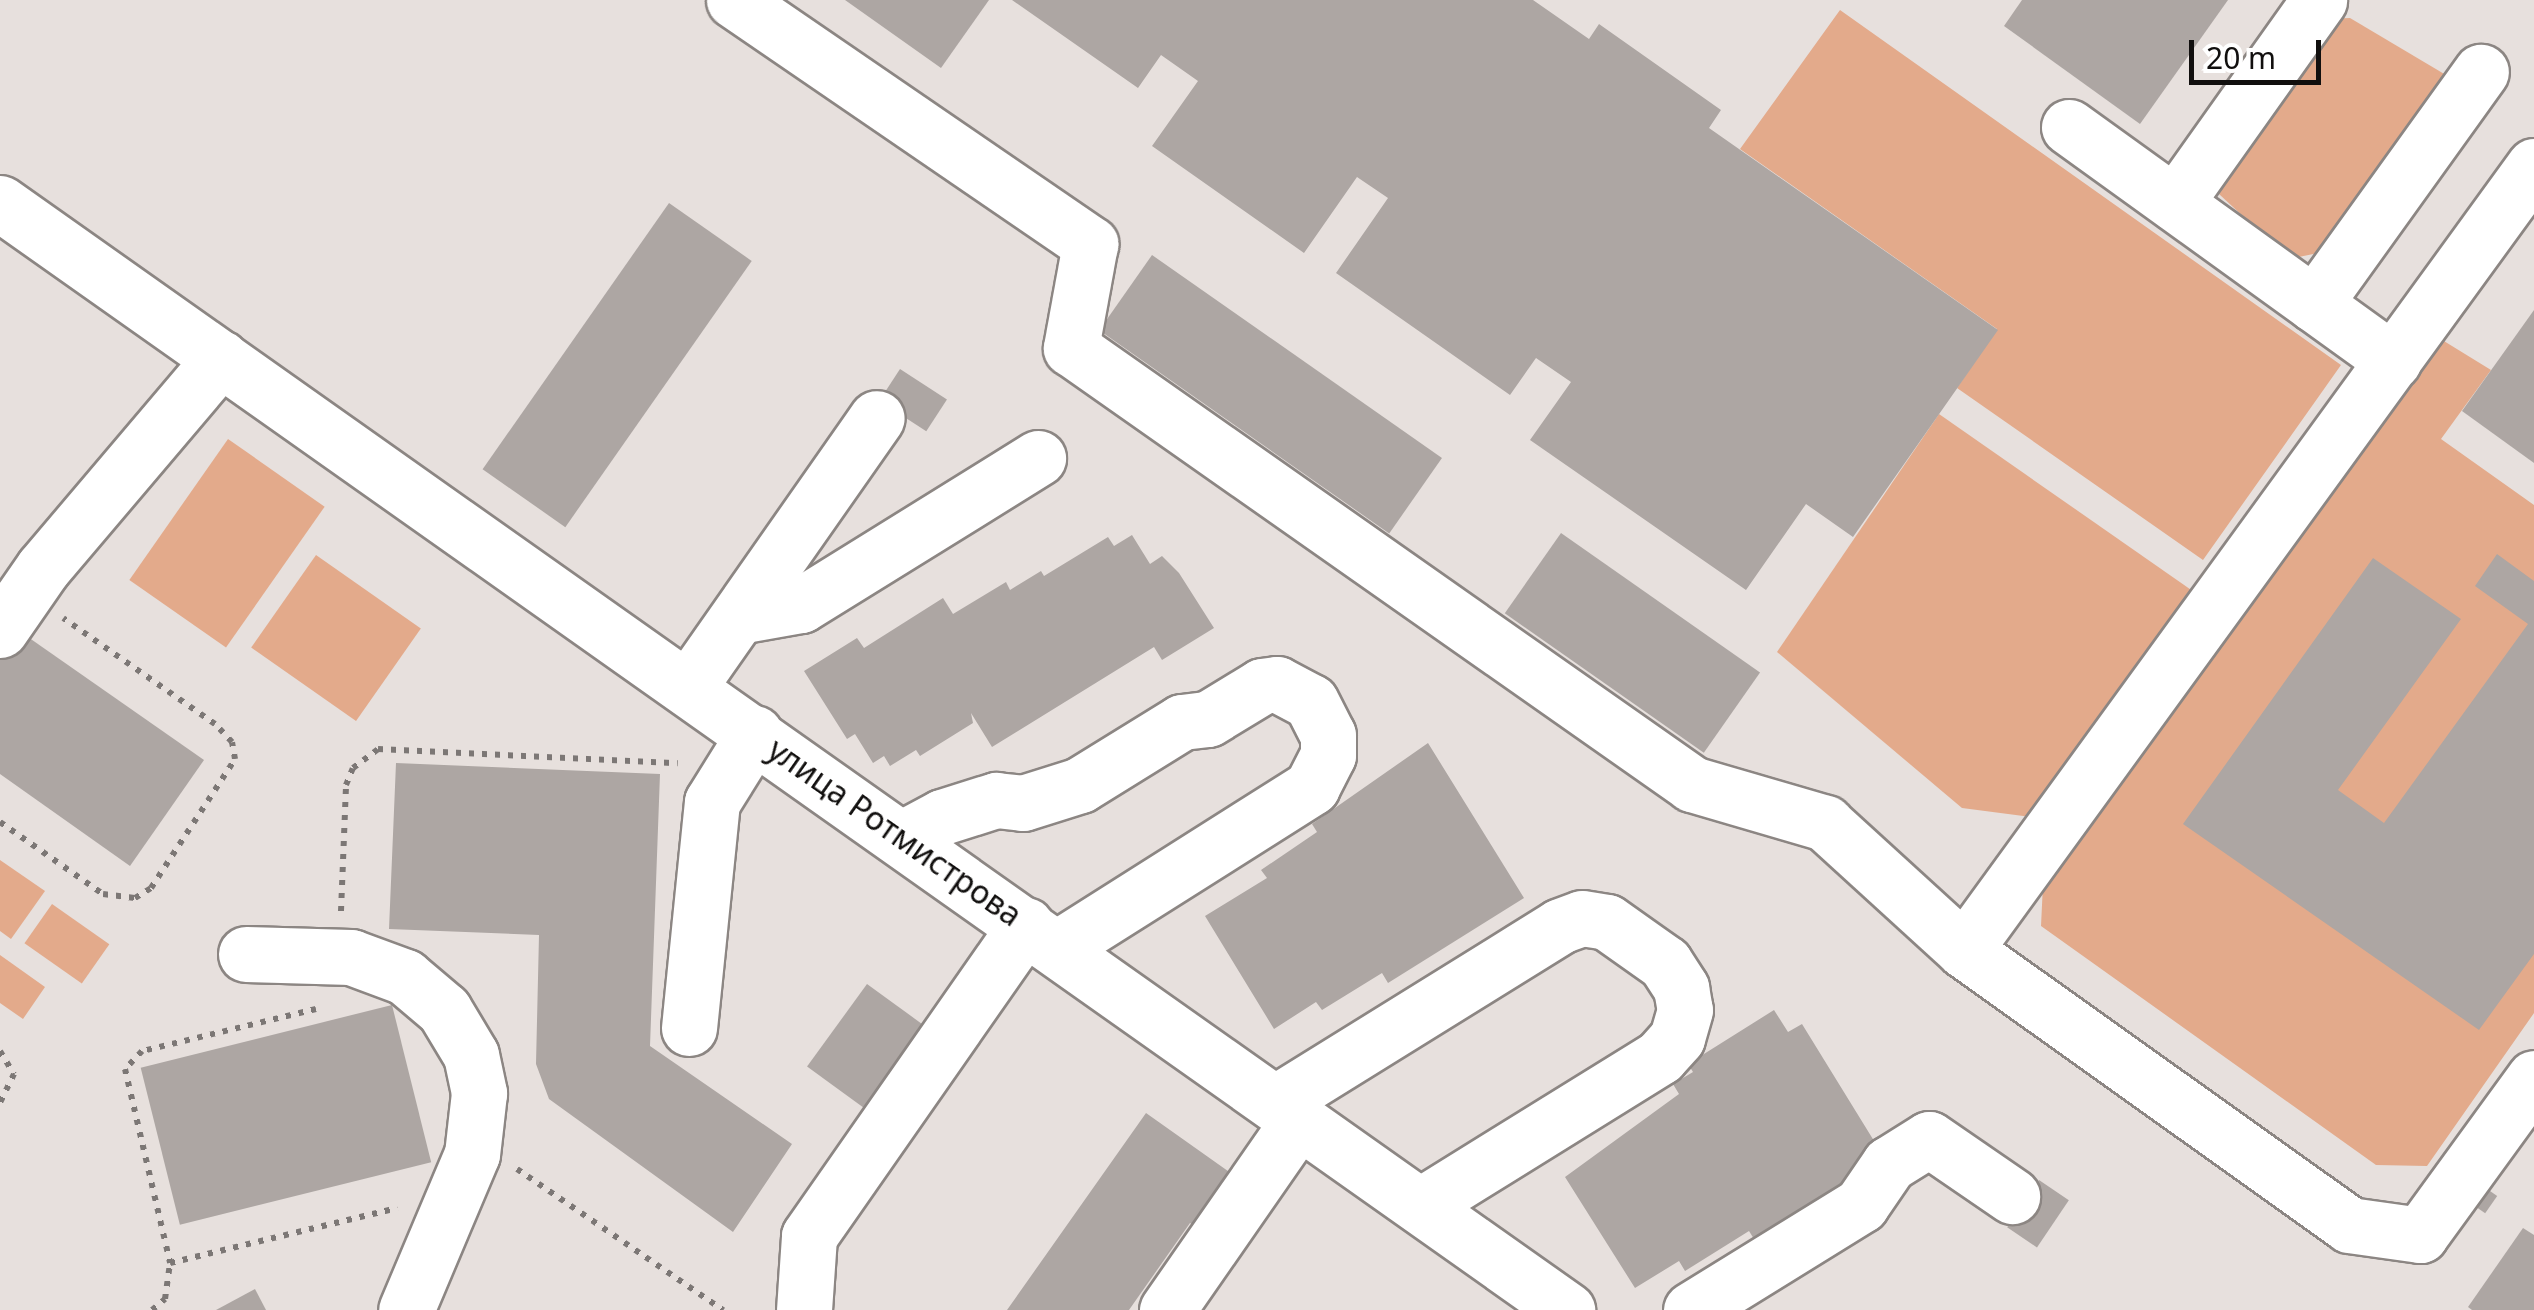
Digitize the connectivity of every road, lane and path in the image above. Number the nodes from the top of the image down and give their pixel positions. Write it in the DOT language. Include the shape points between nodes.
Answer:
graph roads {
  1 [pos="734,0"];
  2 [pos="2319,0"];
  3 [pos="2481,72"];
  4 [pos="2069,127"];
  5 [pos="2534,166"];
  6 [pos="0,203"];
  7 [pos="2175,204"];
  8 [pos="2314,304"];
  9 [pos="221,358"];
  10 [pos="2393,361"];
  11 [pos="877,418"];
  12 [pos="1038,458"];
  13 [pos="13,611"];
  14 [pos="739,616"];
  15 [pos="690,686"];
  16 [pos="755,733"];
  17 [pos="723,779"];
  18 [pos="0,822"];
  19 [pos="903,838"];
  20 [pos="1042,937"];
  21 [pos="1964,950"];
  22 [pos="246,954"];
  23 [pos="332,982"];
  24 [pos="689,1028"];
  25 [pos="0,1051"];
  26 [pos="2534,1078"];
  27 [pos="0,1103"];
  28 [pos="1288,1111"];
  29 [pos="474,1140"];
  30 [pos="2517,1141"];
  31 [pos="455,1194"];
  32 [pos="2012,1196"];
  33 [pos="1420,1206"];
  34 [pos="170,1263"];
  35 [pos="152,1310"];
  36 [pos="406,1310"];
  37 [pos="722,1310"];
  38 [pos="804,1310"];
  39 [pos="1168,1310"];
  40 [pos="1567,1310"];
  41 [pos="1691,1310"];
  1 -- 21 [label="street" via="1090,244 1071,348 1692,784 1826,824"];
  2 -- 7 [label="street"];
  3 -- 8 [label="street"];
  4 -- 7 [label="street"];
  5 -- 10 [label="street"];
  6 -- 9 [label="street, улица Ротмистрова"];
  7 -- 8 [label="street"];
  8 -- 10 [label="street"];
  9 -- 13 [label="street"];
  9 -- 15 [label="street, улица Ротмистрова"];
  10 -- 21 [label="street"];
  11 -- 14 [label="street"];
  12 -- 14 [label="street" via="800,605"];
  13 -- 18 [label="path" via="215,724 232,742 235,759 151,888 135,898 102,894"];
  14 -- 15 [label="street"];
  15 -- 16 [label="street, улица Ротмистрова"];
  16 -- 17 [label="street"];
  16 -- 19 [label="street, улица Ротмистрова"];
  17 -- 23 [label="path" via="674,761 378,749 365,755 346,785"];
  17 -- 24 [label="street" via="704,835"];
  19 -- 20 [label="street, улица Ротмистрова"];
  19 -- 20 [label="street" via="942,816 996,800 1023,803 1080,784 1182,722 1208,719 1262,686 1277,684 1311,702 1328,735 1328,756 1312,788"];
  20 -- 28 [label="street, улица Ротмистрова"];
  20 -- 38 [label="street" via="809,1236"];
  21 -- 30 [label="street" via="2349,1225 2420,1236"];
  22 -- 23 [label="street"];
  23 -- 29 [label="street" via="404,977 444,1010 470,1055 479,1093"];
  23 -- 34 [label="path" via="142,1051 125,1069"];
  25 -- 27 [label="path" via="14,1074"];
  26 -- 30 [label="street"];
  28 -- 33 [label="street, улица Ротмистрова"];
  28 -- 33 [label="street" via="1560,926 1582,918 1606,922 1665,963 1685,1010 1677,1038 1660,1057"];
  28 -- 39 [label="street"];
  29 -- 31 [label="street"];
  29 -- 37 [label="path"];
  31 -- 34 [label="path"];
  31 -- 36 [label="street"];
  32 -- 41 [label="street" via="1929,1139 1889,1164 1861,1204"];
  33 -- 40 [label="street, улица Ротмистрова"];
  34 -- 35 [label="path" via="172,1282"];
}
